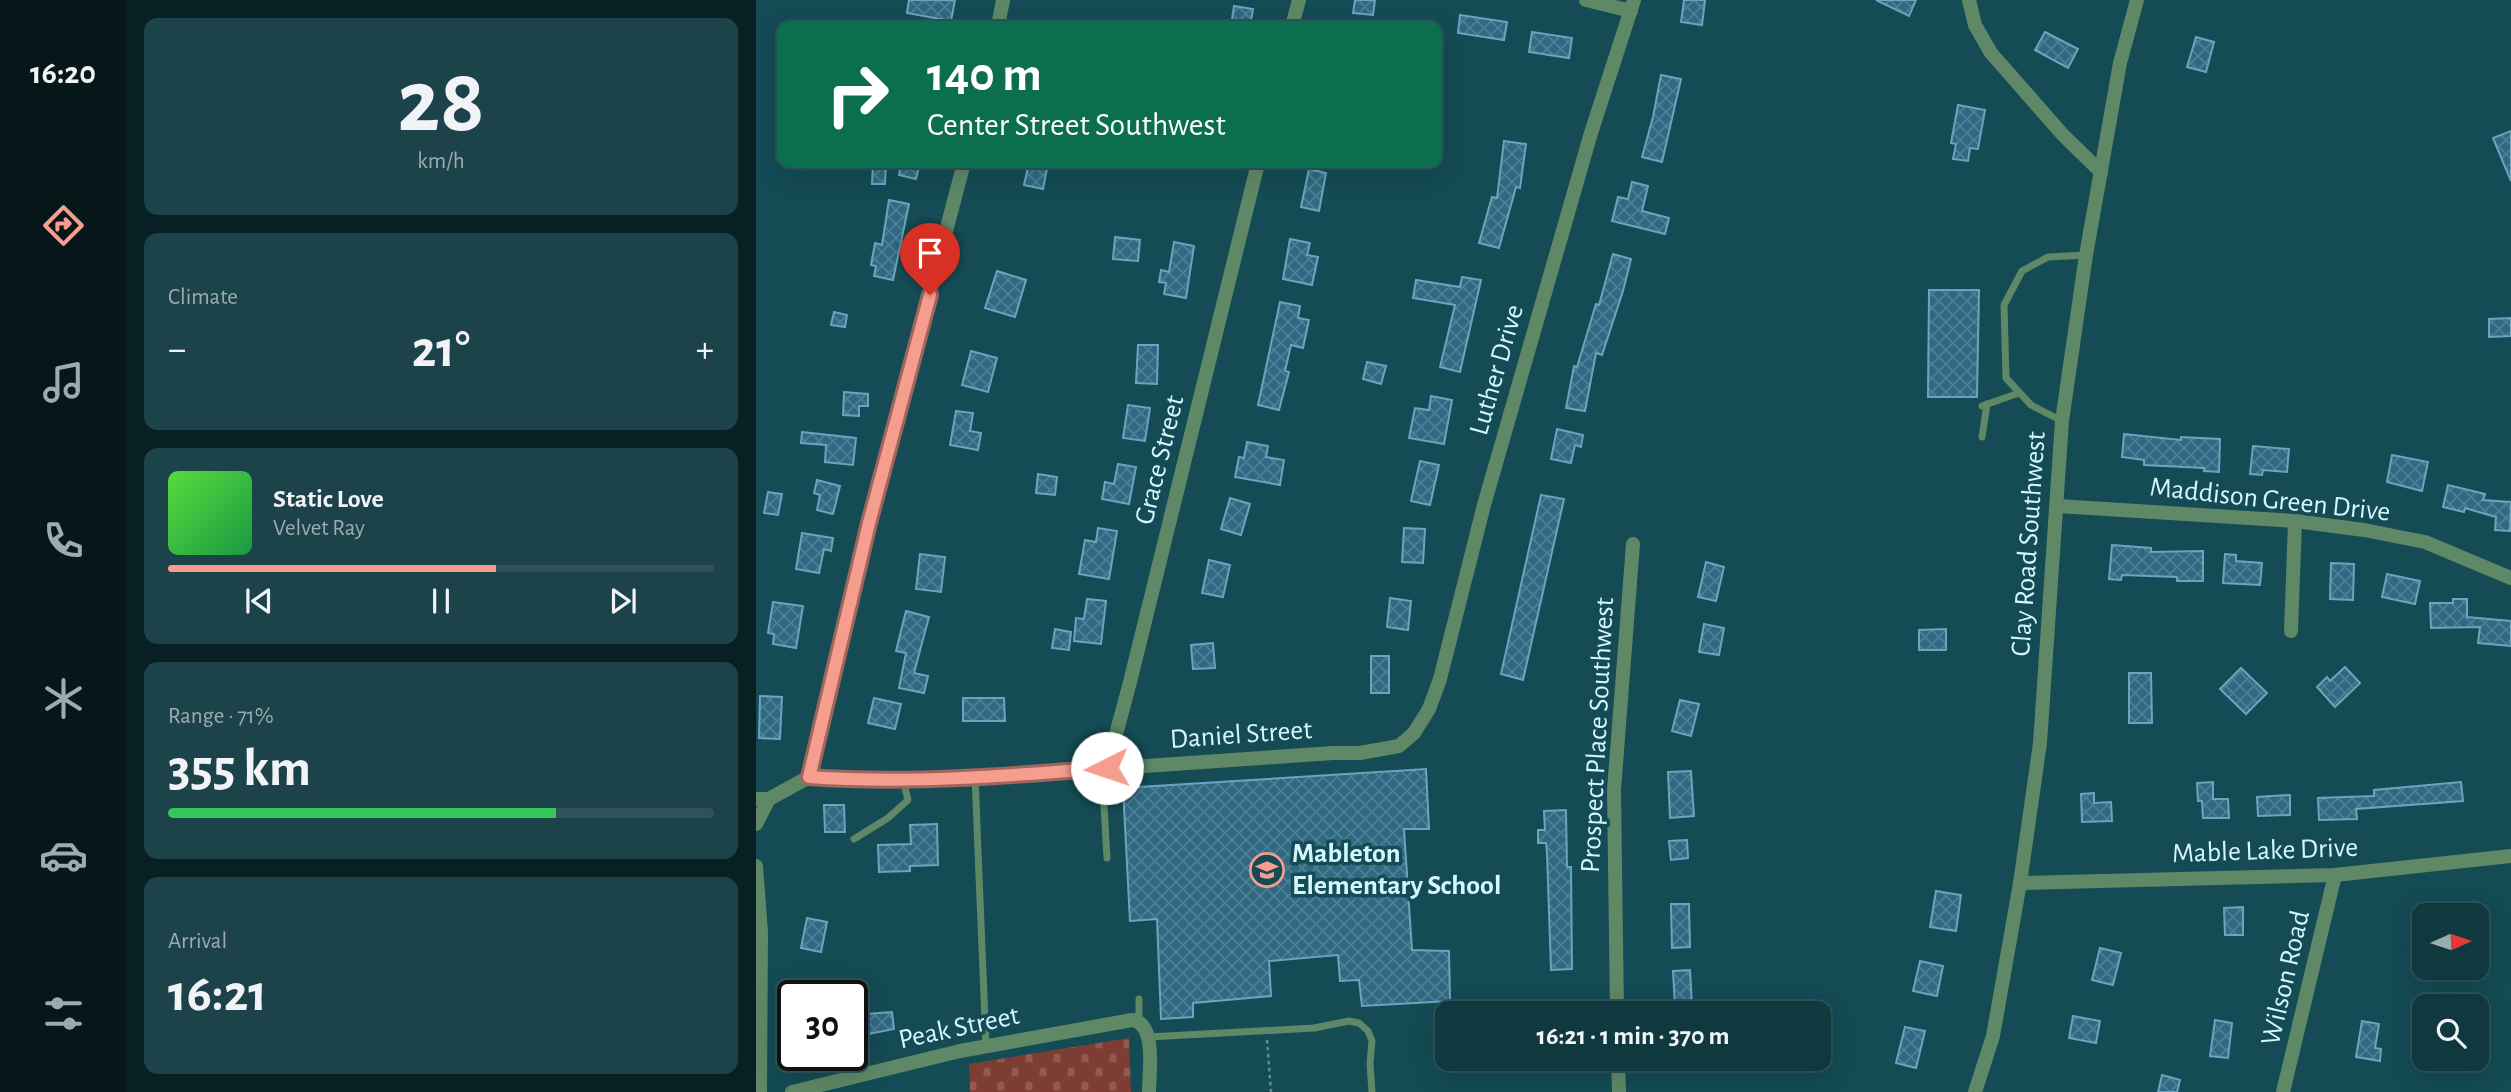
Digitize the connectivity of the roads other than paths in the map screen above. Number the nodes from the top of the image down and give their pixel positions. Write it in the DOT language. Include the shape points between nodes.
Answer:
graph roads {
  1 [pos="1003,0"];
  2 [pos="1299,0"];
  3 [pos="1586,0"];
  4 [pos="1969,0"];
  5 [pos="2137,0"];
  6 [pos="1633,5"];
  7 [pos="999,21"];
  8 [pos="1293,21"];
  9 [pos="963,168"];
  10 [pos="1257,168"];
  11 [pos="2101,172"];
  12 [pos="2086,255"];
  13 [pos="2020,393"];
  14 [pos="2062,421"];
  15 [pos="1982,437"];
  16 [pos="2058,506"];
  17 [pos="2295,521"];
  18 [pos="1633,544"];
  19 [pos="2511,578"];
  20 [pos="2291,631"];
  21 [pos="1399,746"];
  22 [pos="1107,768"];
  23 [pos="975,776"];
  24 [pos="809,777"];
  25 [pos="903,779"];
  26 [pos="762,799"];
  27 [pos="1104,806"];
  28 [pos="756,824"];
  29 [pos="854,839"];
  30 [pos="2511,856"];
  31 [pos="1107,858"];
  32 [pos="756,866"];
  33 [pos="2335,875"];
  34 [pos="2020,883"];
  35 [pos="1139,999"];
  36 [pos="1617,1001"];
  37 [pos="1135,1021"];
  38 [pos="1149,1037"];
  39 [pos="986,1046"];
  40 [pos="1618,1071"];
  41 [pos="760,1092"];
  42 [pos="792,1092"];
  43 [pos="1149,1092"];
  44 [pos="1372,1092"];
  45 [pos="1619,1092"];
  46 [pos="1975,1092"];
  47 [pos="2283,1092"];
  1 -- 7 [label="street"];
  2 -- 8 [label="street"];
  3 -- 6 [label="street"];
  4 -- 11 [label="street" via="1975,25 1991,53"];
  5 -- 11 [label="street, Clay Road Southwest" via="2120,63"];
  6 -- 21 [label="street, Luther Drive" via="1503,438 1440,678 1429,709"];
  9 -- 24 [label="street" via="869,523"];
  10 -- 22 [label="street, Grace Street"];
  11 -- 12 [label="street, Clay Road Southwest"];
  12 -- 13 [label="lane" via="2048,257 2022,271 2004,305 2006,379"];
  12 -- 14 [label="street, Clay Road Southwest"];
  13 -- 14 [label="lane" via="2031,405"];
  13 -- 15 [label="lane" via="1985,405"];
  14 -- 16 [label="street, Clay Road Southwest"];
  16 -- 17 [label="street, Maddison Green Drive"];
  16 -- 34 [label="street, Clay Road Southwest" via="2040,743"];
  17 -- 19 [label="street, Maddison Green Drive" via="2425,542"];
  17 -- 20 [label="street"];
  18 -- 36 [label="street, Prospect Place Southwest" via="1614,790"];
  21 -- 22 [label="street, Daniel Street" via="1360,753"];
  22 -- 23 [label="street, Daniel Street"];
  23 -- 25 [label="street, Daniel Street"];
  23 -- 39 [label="lane"];
  24 -- 25 [label="street, Daniel Street"];
  24 -- 26 [label="street"];
  25 -- 29 [label="lane" via="908,800"];
  26 -- 28 [label="street"];
  27 -- 31 [label="lane"];
  30 -- 33 [label="street, Mable Lake Drive"];
  32 -- 41 [label="street" via="761,932"];
  33 -- 34 [label="street, Mable Lake Drive"];
  33 -- 47 [label="street, Wilson Road"];
  34 -- 46 [label="street, Clay Road Southwest" via="1993,1036"];
  35 -- 37 [label="lane"];
  37 -- 38 [label="street"];
  37 -- 39 [label="street, Peak Street"];
  38 -- 43 [label="street"];
  38 -- 44 [label="lane" via="1359,1023 1372,1041"];
  39 -- 42 [label="street, Peak Street"];
  40 -- 45 [label="street"];
}
